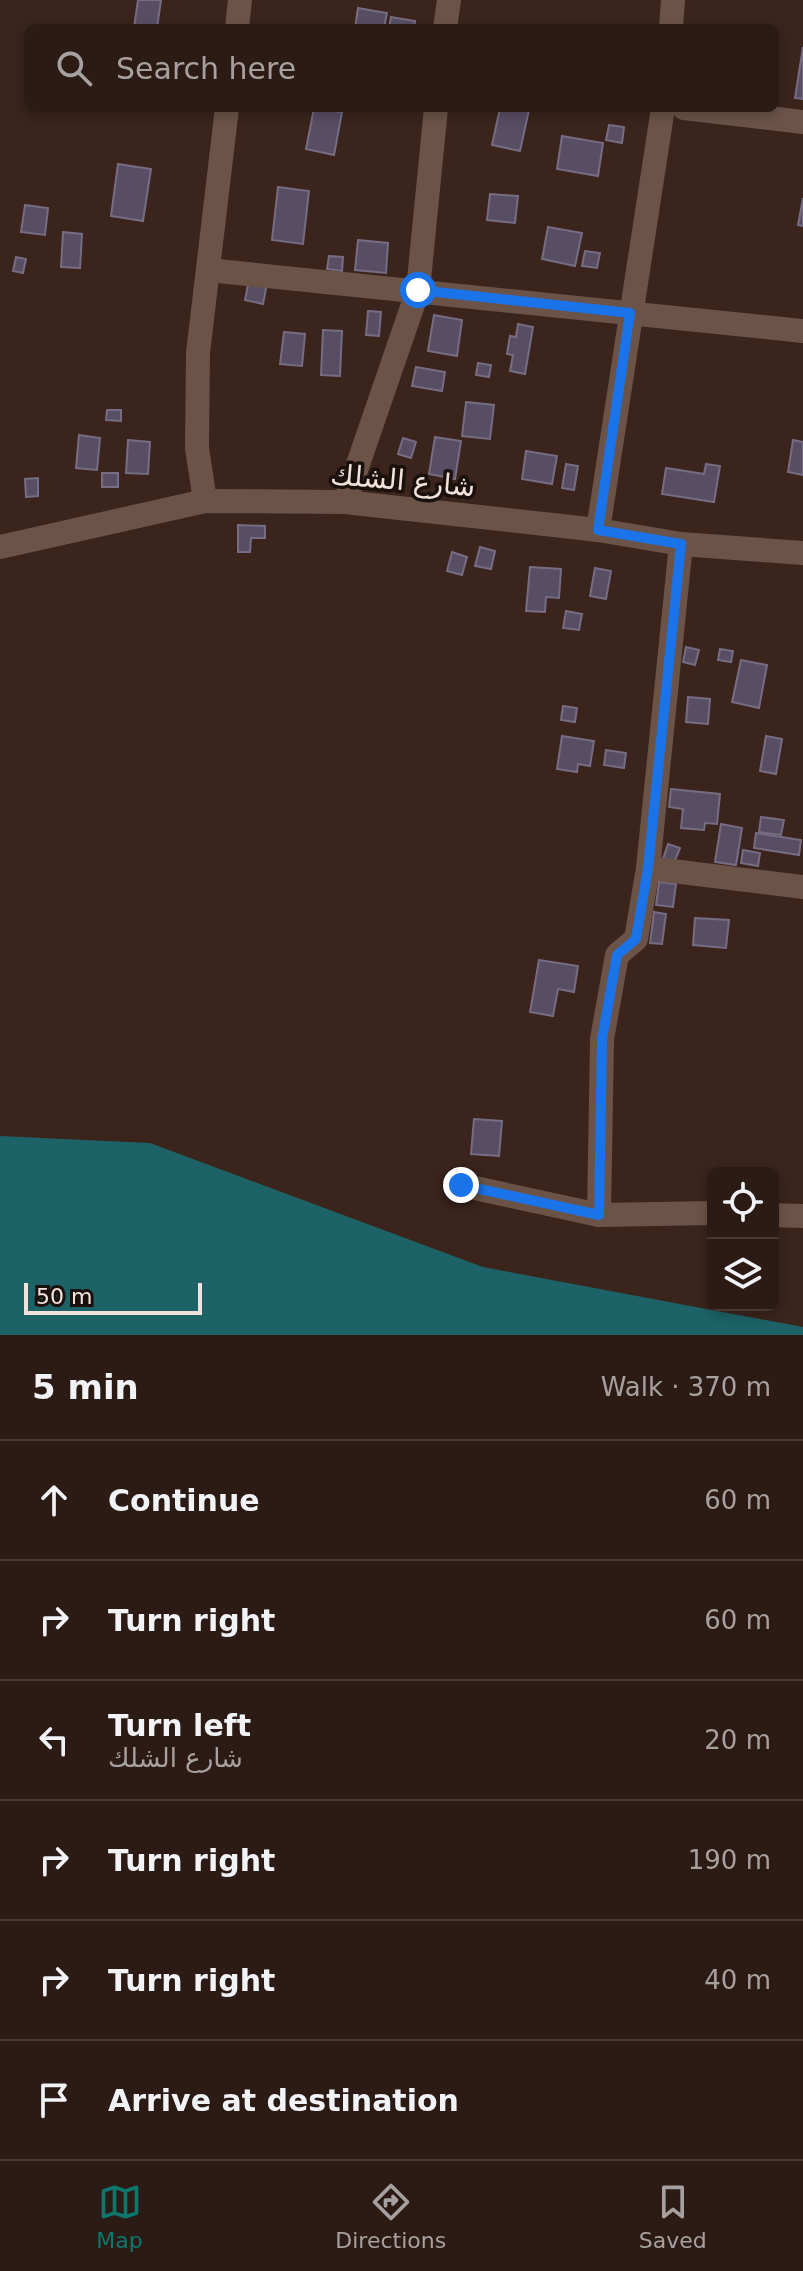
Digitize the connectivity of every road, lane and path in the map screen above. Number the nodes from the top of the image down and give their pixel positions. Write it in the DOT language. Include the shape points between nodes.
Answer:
graph roads {
  1 [pos="240,0"];
  2 [pos="449,0"];
  3 [pos="673,0"];
  4 [pos="237,24"];
  5 [pos="446,24"];
  6 [pos="671,24"];
  7 [pos="227,112"];
  8 [pos="436,112"];
  9 [pos="662,112"];
  10 [pos="718,112"];
  11 [pos="803,122"];
  12 [pos="208,270"];
  13 [pos="418,290"];
  14 [pos="630,313"];
  15 [pos="803,331"];
  16 [pos="205,501"];
  17 [pos="345,502"];
  18 [pos="598,530"];
  19 [pos="681,544"];
  20 [pos="0,547"];
  21 [pos="803,553"];
  22 [pos="648,868"];
  23 [pos="803,887"];
  24 [pos="461,1185"];
  25 [pos="707,1213"];
  26 [pos="599,1215"];
  27 [pos="779,1215"];
  28 [pos="803,1216"];
  1 -- 4 [label="street"];
  2 -- 5 [label="street"];
  3 -- 6 [label="street"];
  7 -- 12 [label="street"];
  8 -- 13 [label="street"];
  9 -- 14 [label="street"];
  10 -- 11 [label="street"];
  12 -- 13 [label="street"];
  12 -- 16 [label="street" via="198,353 197,448"];
  13 -- 14 [label="street"];
  13 -- 17 [label="street"];
  14 -- 15 [label="street"];
  14 -- 18 [label="street"];
  16 -- 17 [label="street, شارع الشلك"];
  16 -- 20 [label="street, شارع الشلك"];
  17 -- 18 [label="street, شارع الشلك"];
  18 -- 19 [label="street, شارع الشلك"];
  19 -- 21 [label="street, شارع الشلك"];
  19 -- 22 [label="street"];
  22 -- 23 [label="street"];
  22 -- 26 [label="street" via="636,939 617,955 602,1039"];
  24 -- 26 [label="street"];
  25 -- 26 [label="street"];
  27 -- 28 [label="street"];
}
